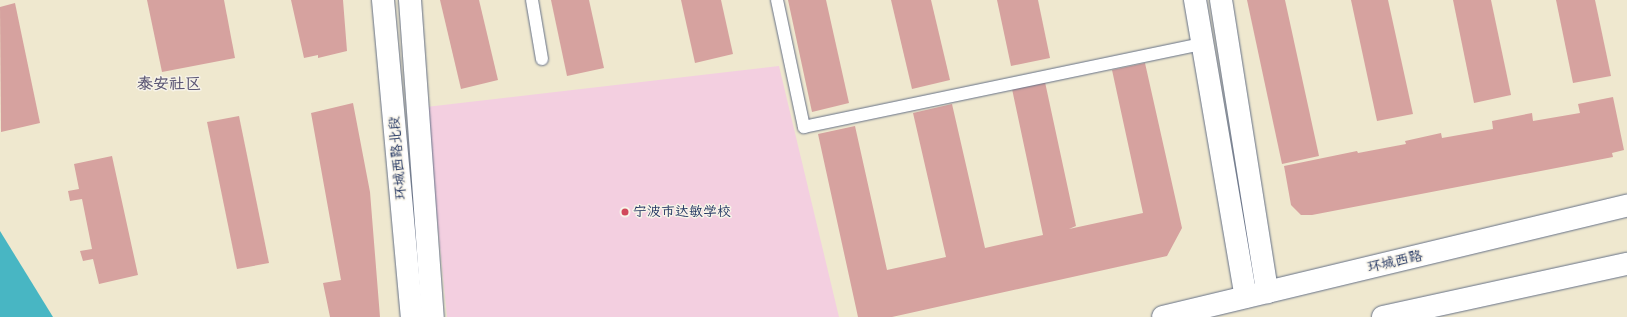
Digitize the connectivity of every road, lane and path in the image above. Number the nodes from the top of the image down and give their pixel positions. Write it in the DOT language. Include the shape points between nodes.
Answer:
graph roads {
  1 [pos="383,0"];
  2 [pos="410,0"];
  3 [pos="532,0"];
  4 [pos="777,0"];
  5 [pos="1195,0"];
  6 [pos="1220,0"];
  7 [pos="1203,44"];
  8 [pos="542,59"];
  9 [pos="1627,206"];
  10 [pos="1627,264"];
  11 [pos="1267,292"];
  12 [pos="1246,297"];
  13 [pos="412,317"];
  14 [pos="433,317"];
  15 [pos="1163,317"];
  16 [pos="1383,317"];
  1 -- 13 [label="street, 环城西路北段"];
  2 -- 14 [label="street, 环城西路北段"];
  3 -- 8 [label="lane"];
  4 -- 7 [label="lane" via="804,127"];
  5 -- 7 [label="street"];
  6 -- 11 [label="street"];
  7 -- 12 [label="street"];
  9 -- 11 [label="street, 环城西路"];
  10 -- 16 [label="street"];
  11 -- 12 [label="street, 环城西路"];
  12 -- 15 [label="street, 环城西路"];
}
